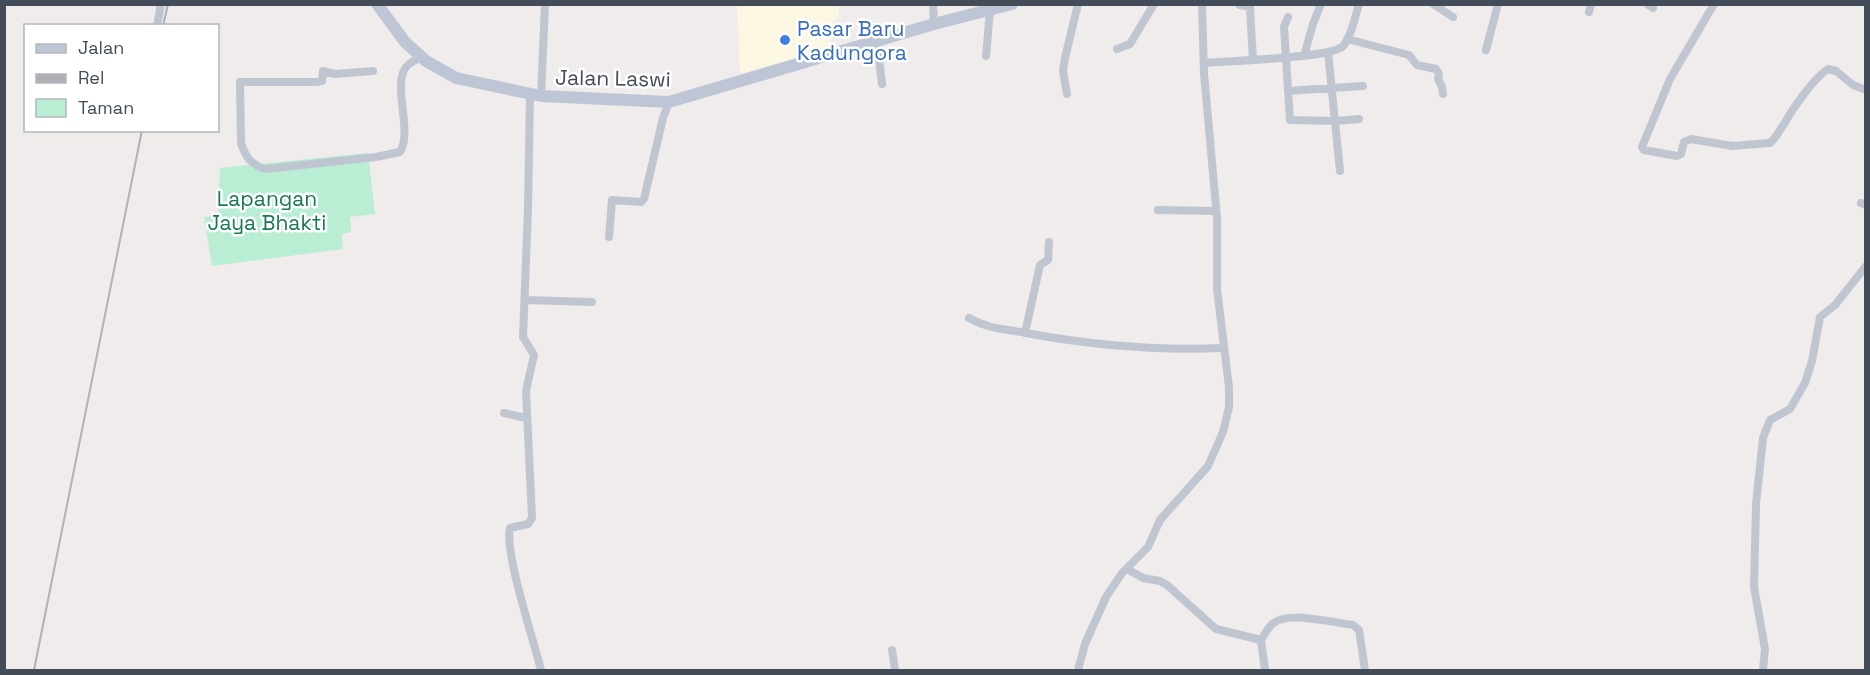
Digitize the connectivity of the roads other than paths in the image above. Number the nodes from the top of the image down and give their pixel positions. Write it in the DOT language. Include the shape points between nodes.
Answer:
graph roads {
  1 [pos="161,4"];
  2 [pos="377,4"];
  3 [pos="545,4"];
  4 [pos="933,4"];
  5 [pos="1012,4"];
  6 [pos="1078,4"];
  7 [pos="1154,4"];
  8 [pos="1202,4"];
  9 [pos="1321,4"];
  10 [pos="1359,4"];
  11 [pos="1433,4"];
  12 [pos="1498,4"];
  13 [pos="1714,4"];
  14 [pos="1240,5"];
  15 [pos="990,10"];
  16 [pos="1288,17"];
  17 [pos="1453,17"];
  18 [pos="157,24"];
  19 [pos="934,24"];
  20 [pos="1347,39"];
  21 [pos="877,42"];
  22 [pos="1117,49"];
  23 [pos="1486,51"];
  24 [pos="1328,52"];
  25 [pos="986,56"];
  26 [pos="1304,56"];
  27 [pos="422,57"];
  28 [pos="1286,57"];
  29 [pos="1253,60"];
  30 [pos="1204,63"];
  31 [pos="373,71"];
  32 [pos="882,84"];
  33 [pos="1363,86"];
  34 [pos="1332,87"];
  35 [pos="1866,90"];
  36 [pos="1288,91"];
  37 [pos="1067,94"];
  38 [pos="1443,94"];
  39 [pos="535,95"];
  40 [pos="669,102"];
  41 [pos="1359,119"];
  42 [pos="1335,121"];
  43 [pos="1340,171"];
  44 [pos="1158,210"];
  45 [pos="1216,211"];
  46 [pos="609,237"];
  47 [pos="1049,242"];
  48 [pos="1866,266"];
  49 [pos="525,300"];
  50 [pos="592,302"];
  51 [pos="969,318"];
  52 [pos="1025,333"];
  53 [pos="1223,348"];
  54 [pos="504,413"];
  55 [pos="526,418"];
  56 [pos="1127,569"];
  57 [pos="1261,640"];
  58 [pos="892,650"];
  59 [pos="541,670"];
  60 [pos="895,670"];
  61 [pos="1078,670"];
  62 [pos="1265,670"];
  63 [pos="1365,670"];
  64 [pos="1763,670"];
  1 -- 18 [label="street"];
  2 -- 27 [label="street, Jalan Laswi" via="394,29"];
  3 -- 39 [label="street"];
  4 -- 19 [label="street"];
  5 -- 15 [label="street, Jalan Laswi"];
  6 -- 37 [label="street" via="1063,71"];
  7 -- 22 [label="street" via="1130,44"];
  8 -- 30 [label="street"];
  9 -- 26 [label="street"];
  10 -- 20 [label="street"];
  11 -- 17 [label="street"];
  12 -- 23 [label="street"];
  13 -- 35 [label="street" via="1671,80 1644,150 1677,156 1684,142 1691,139 1731,146 1770,143 1828,69"];
  14 -- 29 [label="street" via="1250,7"];
  15 -- 19 [label="street, Jalan Laswi"];
  15 -- 25 [label="street"];
  16 -- 28 [label="street" via="1284,27"];
  19 -- 21 [label="street, Jalan Laswi"];
  20 -- 24 [label="street" via="1342,48"];
  20 -- 38 [label="street" via="1409,55 1417,65 1436,69"];
  21 -- 32 [label="street"];
  21 -- 40 [label="street, Jalan Laswi"];
  24 -- 26 [label="street"];
  24 -- 34 [label="street"];
  26 -- 28 [label="street"];
  27 -- 31 [label="street" via="409,64 401,76 404,130 400,152 265,169 251,162 244,152 240,82 316,82 322,81 323,70 336,74"];
  27 -- 39 [label="street, Jalan Laswi" via="456,78"];
  28 -- 29 [label="street"];
  28 -- 36 [label="street"];
  29 -- 30 [label="street"];
  30 -- 45 [label="street"];
  33 -- 34 [label="street"];
  34 -- 36 [label="street"];
  34 -- 42 [label="street"];
  36 -- 42 [label="street" via="1290,120"];
  39 -- 40 [label="street, Jalan Laswi"];
  39 -- 49 [label="street"];
  40 -- 46 [label="street" via="644,199 612,200"];
  41 -- 42 [label="street"];
  42 -- 43 [label="street"];
  44 -- 45 [label="street"];
  45 -- 53 [label="street"];
  47 -- 52 [label="street" via="1048,260 1040,265"];
  48 -- 64 [label="street" via="1820,317 1805,382 1790,409 1770,420 1763,438 1756,504 1754,587 1765,649"];
  49 -- 50 [label="street"];
  49 -- 55 [label="street" via="523,337 534,355 527,384"];
  51 -- 52 [label="street" via="991,328"];
  52 -- 53 [label="street" via="1133,347"];
  53 -- 56 [label="street" via="1229,407 1223,432 1208,466 1160,520 1148,547"];
  54 -- 55 [label="street"];
  55 -- 59 [label="street" via="532,518 528,524 510,528 508,536"];
  56 -- 57 [label="street" via="1167,585 1216,628"];
  56 -- 61 [label="street" via="1106,597"];
  57 -- 62 [label="street"];
  57 -- 63 [label="street" via="1272,624 1281,620 1298,618 1353,625 1359,630"];
  58 -- 60 [label="street"];
}
